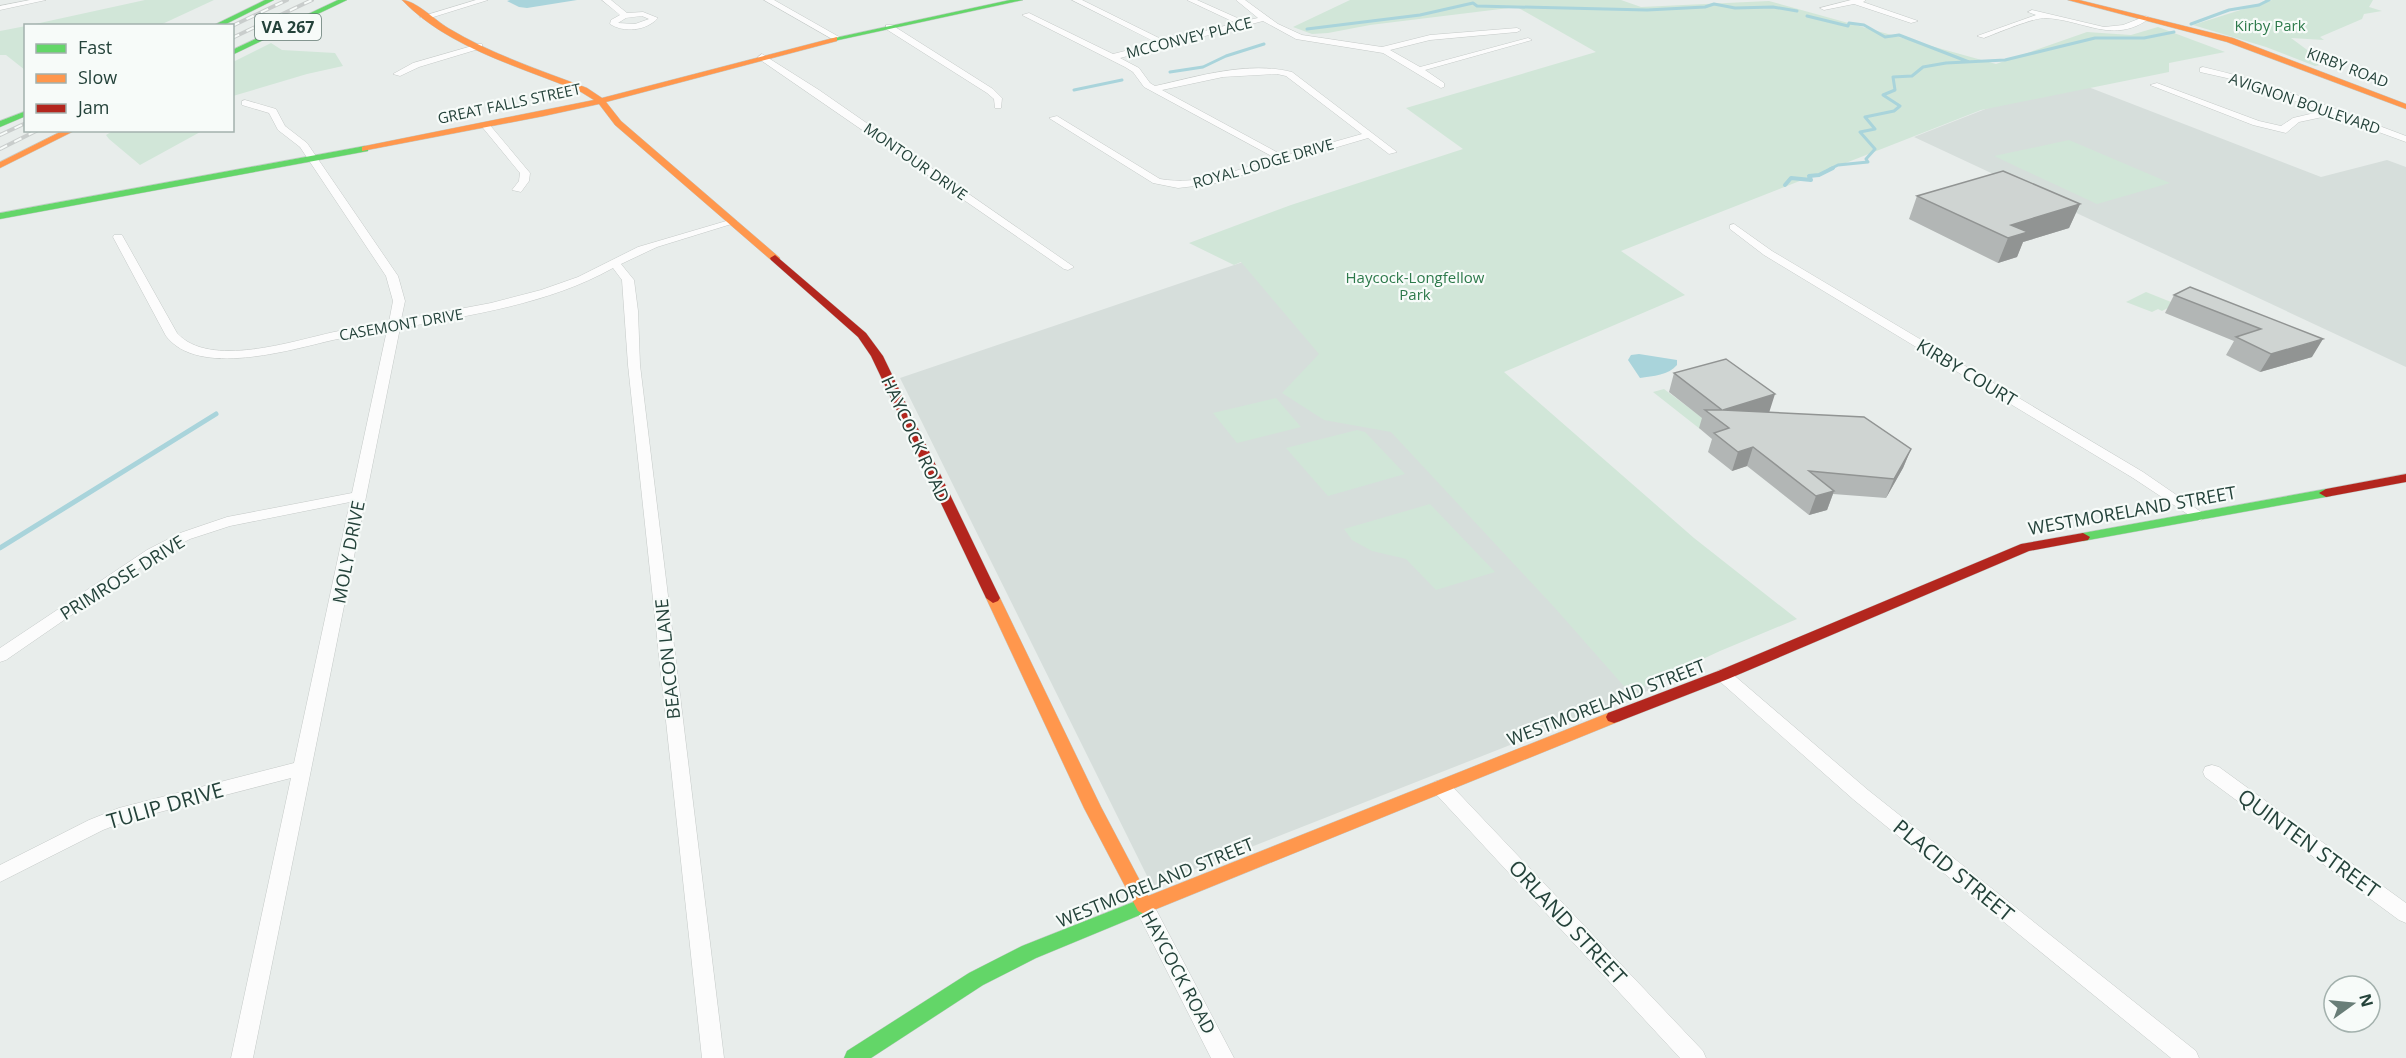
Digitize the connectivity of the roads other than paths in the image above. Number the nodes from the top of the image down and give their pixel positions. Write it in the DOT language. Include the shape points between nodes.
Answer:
graph roads {
  1 [pos="42,0"];
  2 [pos="333,0"];
  3 [pos="344,0"];
  4 [pos="405,0"];
  5 [pos="484,0"];
  6 [pos="606,0"];
  7 [pos="768,0"];
  8 [pos="1076,0"];
  9 [pos="1191,0"];
  10 [pos="1240,0"];
  11 [pos="2071,0"];
  12 [pos="267,1"];
  13 [pos="1859,1"];
  14 [pos="0,8"];
  15 [pos="1824,8"];
  16 [pos="1021,9"];
  17 [pos="1038,12"];
  18 [pos="2032,12"];
  19 [pos="2044,15"];
  20 [pos="625,16"];
  21 [pos="424,17"];
  22 [pos="1266,18"];
  23 [pos="2146,18"];
  24 [pos="1914,21"];
  25 [pos="219,24"];
  26 [pos="1244,24"];
  27 [pos="889,27"];
  28 [pos="1517,30"];
  29 [pos="1981,36"];
  30 [pos="837,38"];
  31 [pos="1528,40"];
  32 [pos="1165,44"];
  33 [pos="479,46"];
  34 [pos="234,47"];
  35 [pos="1382,50"];
  36 [pos="234,52"];
  37 [pos="762,57"];
  38 [pos="1112,57"];
  39 [pos="1417,70"];
  40 [pos="2203,70"];
  41 [pos="397,74"];
  42 [pos="1441,85"];
  43 [pos="2154,86"];
  44 [pos="1154,89"];
  45 [pos="601,101"];
  46 [pos="245,103"];
  47 [pos="998,106"];
  48 [pos="2406,106"];
  49 [pos="2333,112"];
  50 [pos="24,113"];
  51 [pos="1054,117"];
  52 [pos="1081,119"];
  53 [pos="1064,123"];
  54 [pos="0,124"];
  55 [pos="486,126"];
  56 [pos="55,132"];
  57 [pos="68,132"];
  58 [pos="1370,135"];
  59 [pos="2406,139"];
  60 [pos="1392,152"];
  61 [pos="0,158"];
  62 [pos="314,159"];
  63 [pos="1283,159"];
  64 [pos="0,165"];
  65 [pos="517,190"];
  66 [pos="0,216"];
  67 [pos="733,222"];
  68 [pos="1734,227"];
  69 [pos="118,237"];
  70 [pos="615,263"];
  71 [pos="1068,267"];
  72 [pos="394,326"];
  73 [pos="2406,478"];
  74 [pos="359,496"];
  75 [pos="2200,516"];
  76 [pos="0,656"];
  77 [pos="1723,675"];
  78 [pos="303,768"];
  79 [pos="2212,772"];
  80 [pos="1441,787"];
  81 [pos="0,874"];
  82 [pos="1144,906"];
  83 [pos="2406,914"];
  84 [pos="242,1058"];
  85 [pos="713,1058"];
  86 [pos="854,1058"];
  87 [pos="1223,1058"];
  88 [pos="1695,1058"];
  89 [pos="2188,1058"];
  1 -- 14 [label="street"];
  2 -- 34 [label="main road"];
  3 -- 36 [label="main road, VA 267"];
  4 -- 21 [label="main road, HAYCOCK ROAD"];
  5 -- 21 [label="street"];
  6 -- 20 [label="street"];
  7 -- 30 [label="street"];
  8 -- 32 [label="street"];
  9 -- 26 [label="street"];
  10 -- 22 [label="street"];
  11 -- 23 [label="main road, KIRBY ROAD"];
  12 -- 25 [label="main road"];
  13 -- 15 [label="street"];
  13 -- 24 [label="street"];
  16 -- 17 [label="street"];
  16 -- 27 [label="main road, GREAT FALLS STREET"];
  16 -- 38 [label="street"];
  18 -- 19 [label="street"];
  19 -- 23 [label="street" via="2104,29 2125,27"];
  19 -- 29 [label="street"];
  21 -- 33 [label="main road, HAYCOCK ROAD"];
  22 -- 26 [label="street, MCCONVEY PLACE"];
  22 -- 35 [label="street" via="1300,38"];
  23 -- 48 [label="main road, KIRBY ROAD" via="2253,48"];
  26 -- 32 [label="street, MCCONVEY PLACE"];
  27 -- 30 [label="main road, GREAT FALLS STREET"];
  27 -- 47 [label="street" via="990,91 998,98"];
  28 -- 35 [label="street" via="1440,37"];
  30 -- 37 [label="main road, GREAT FALLS STREET"];
  31 -- 39 [label="street"];
  32 -- 38 [label="street, MCCONVEY PLACE"];
  33 -- 41 [label="street"];
  33 -- 45 [label="main road, HAYCOCK ROAD"];
  35 -- 39 [label="street"];
  37 -- 45 [label="main road, GREAT FALLS STREET"];
  37 -- 71 [label="street, MONTOUR DRIVE"];
  38 -- 44 [label="street" via="1133,67 1143,82"];
  39 -- 42 [label="street"];
  40 -- 49 [label="street, AVIGNON BOULEVARD" via="2242,79"];
  43 -- 49 [label="street" via="2286,130 2296,120"];
  44 -- 58 [label="street" via="1280,70"];
  44 -- 63 [label="street"];
  45 -- 55 [label="main road, GREAT FALLS STREET"];
  45 -- 67 [label="main road, HAYCOCK ROAD" via="618,123"];
  46 -- 62 [label="street, MOLY DRIVE" via="273,111 281,128 304,145"];
  49 -- 59 [label="street, AVIGNON BOULEVARD"];
  50 -- 54 [label="main road"];
  51 -- 53 [label="street, ROYAL LODGE DRIVE"];
  52 -- 53 [label="street"];
  53 -- 63 [label="street, ROYAL LODGE DRIVE" via="1164,183 1202,184"];
  55 -- 62 [label="main road, GREAT FALLS STREET"];
  55 -- 65 [label="street" via="525,173"];
  56 -- 61 [label="main road"];
  57 -- 64 [label="main road"];
  58 -- 60 [label="street"];
  58 -- 63 [label="street, ROYAL LODGE DRIVE"];
  62 -- 66 [label="main road, GREAT FALLS STREET"];
  62 -- 72 [label="street, MOLY DRIVE" via="392,276 399,301"];
  67 -- 70 [label="street, CASEMONT DRIVE" via="644,249"];
  67 -- 82 [label="main road, HAYCOCK ROAD" via="840,314 877,356 1093,808"];
  68 -- 75 [label="street, KIRBY COURT" via="1768,253"];
  69 -- 72 [label="street, CASEMONT DRIVE" via="171,335 190,349 220,354 258,352"];
  70 -- 72 [label="street, CASEMONT DRIVE" via="572,284 511,302"];
  70 -- 85 [label="street, BEACON LANE" via="628,280 632,311 634,365 674,734"];
  72 -- 74 [label="street, MOLY DRIVE"];
  73 -- 75 [label="main road, WESTMORELAND STREET"];
  74 -- 76 [label="street, PRIMROSE DRIVE" via="227,522 186,536 152,554"];
  74 -- 78 [label="street, MOLY DRIVE"];
  75 -- 77 [label="main road, WESTMORELAND STREET" via="2026,547"];
  77 -- 80 [label="main road, WESTMORELAND STREET"];
  77 -- 89 [label="street, PLACID STREET" via="1861,795"];
  78 -- 81 [label="street, TULIP DRIVE" via="126,813"];
  78 -- 84 [label="street, MOLY DRIVE"];
  79 -- 83 [label="street, QUINTEN STREET"];
  80 -- 82 [label="main road, WESTMORELAND STREET"];
  80 -- 88 [label="street, ORLAND STREET"];
  82 -- 86 [label="main road, WESTMORELAND STREET" via="1069,934 976,979"];
  82 -- 87 [label="street, HAYCOCK ROAD"];
}
